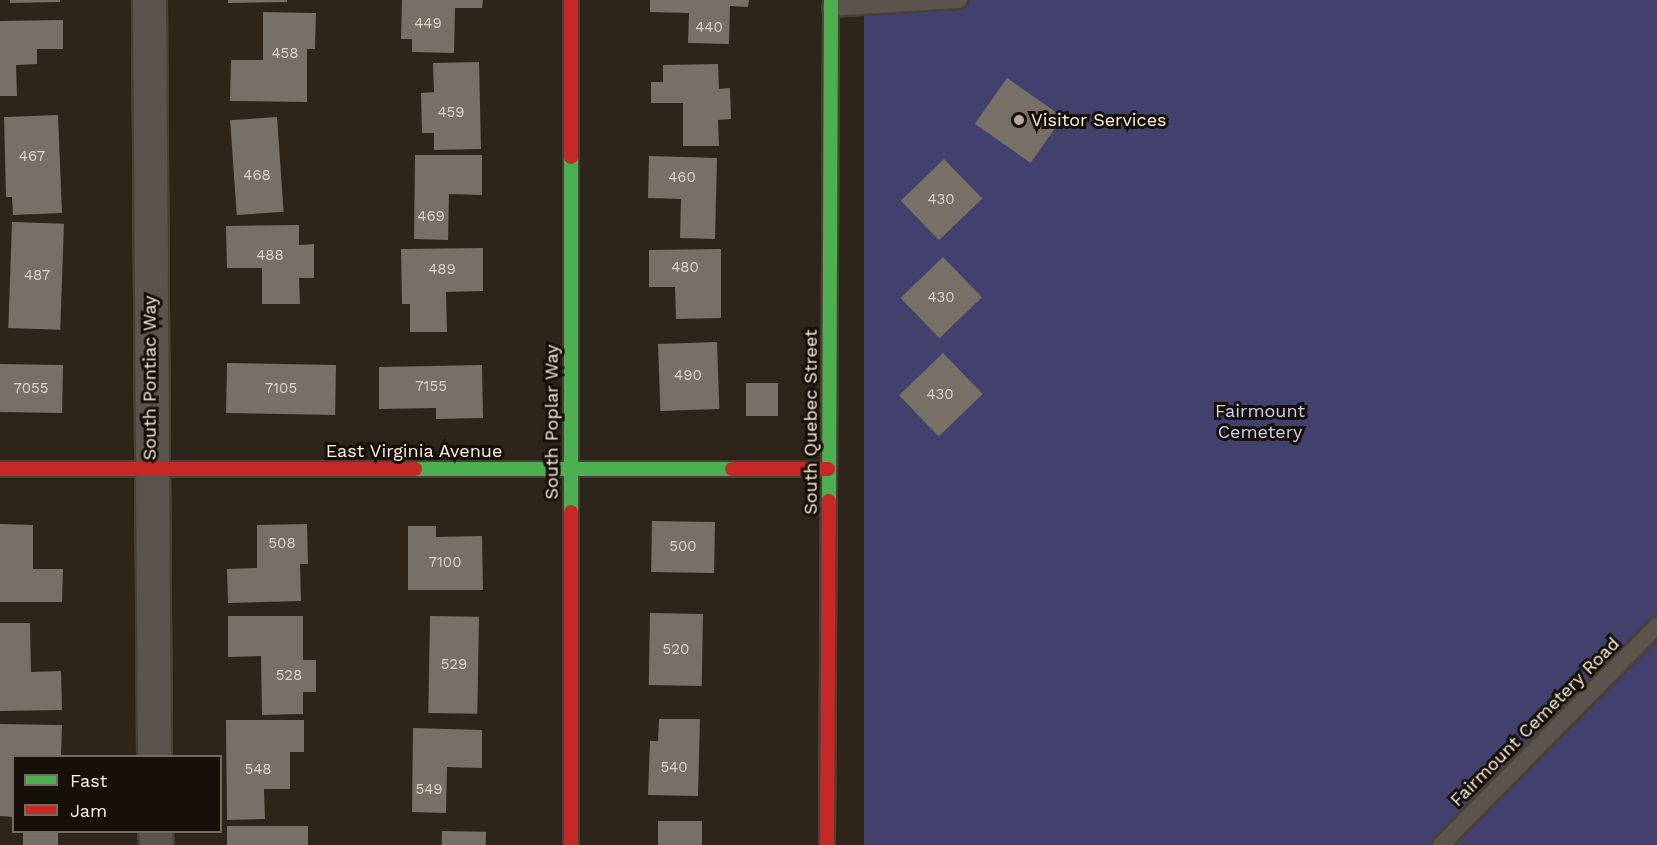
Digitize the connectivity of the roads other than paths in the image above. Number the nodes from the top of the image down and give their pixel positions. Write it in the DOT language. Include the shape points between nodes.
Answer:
graph roads {
  1 [pos="149,0"];
  2 [pos="572,0"];
  3 [pos="959,0"];
  4 [pos="831,4"];
  5 [pos="0,469"];
  6 [pos="150,469"];
  7 [pos="570,470"];
  8 [pos="828,470"];
  9 [pos="1657,627"];
  10 [pos="154,755"];
  11 [pos="571,845"];
  12 [pos="827,845"];
  13 [pos="1441,845"];
  1 -- 6 [label="street, South Pontiac Way"];
  2 -- 7 [label="street, South Poplar Way"];
  3 -- 4 [label="lane"];
  4 -- 8 [label="street, South Quebec Street"];
  5 -- 6 [label="street, East Virginia Avenue"];
  6 -- 7 [label="street, East Virginia Avenue"];
  6 -- 10 [label="street, South Pontiac Way"];
  7 -- 8 [label="street, East Virginia Avenue"];
  7 -- 11 [label="street, South Poplar Way"];
  8 -- 12 [label="street, South Quebec Street"];
  9 -- 13 [label="lane, Fairmount Cemetery Road"];
}
